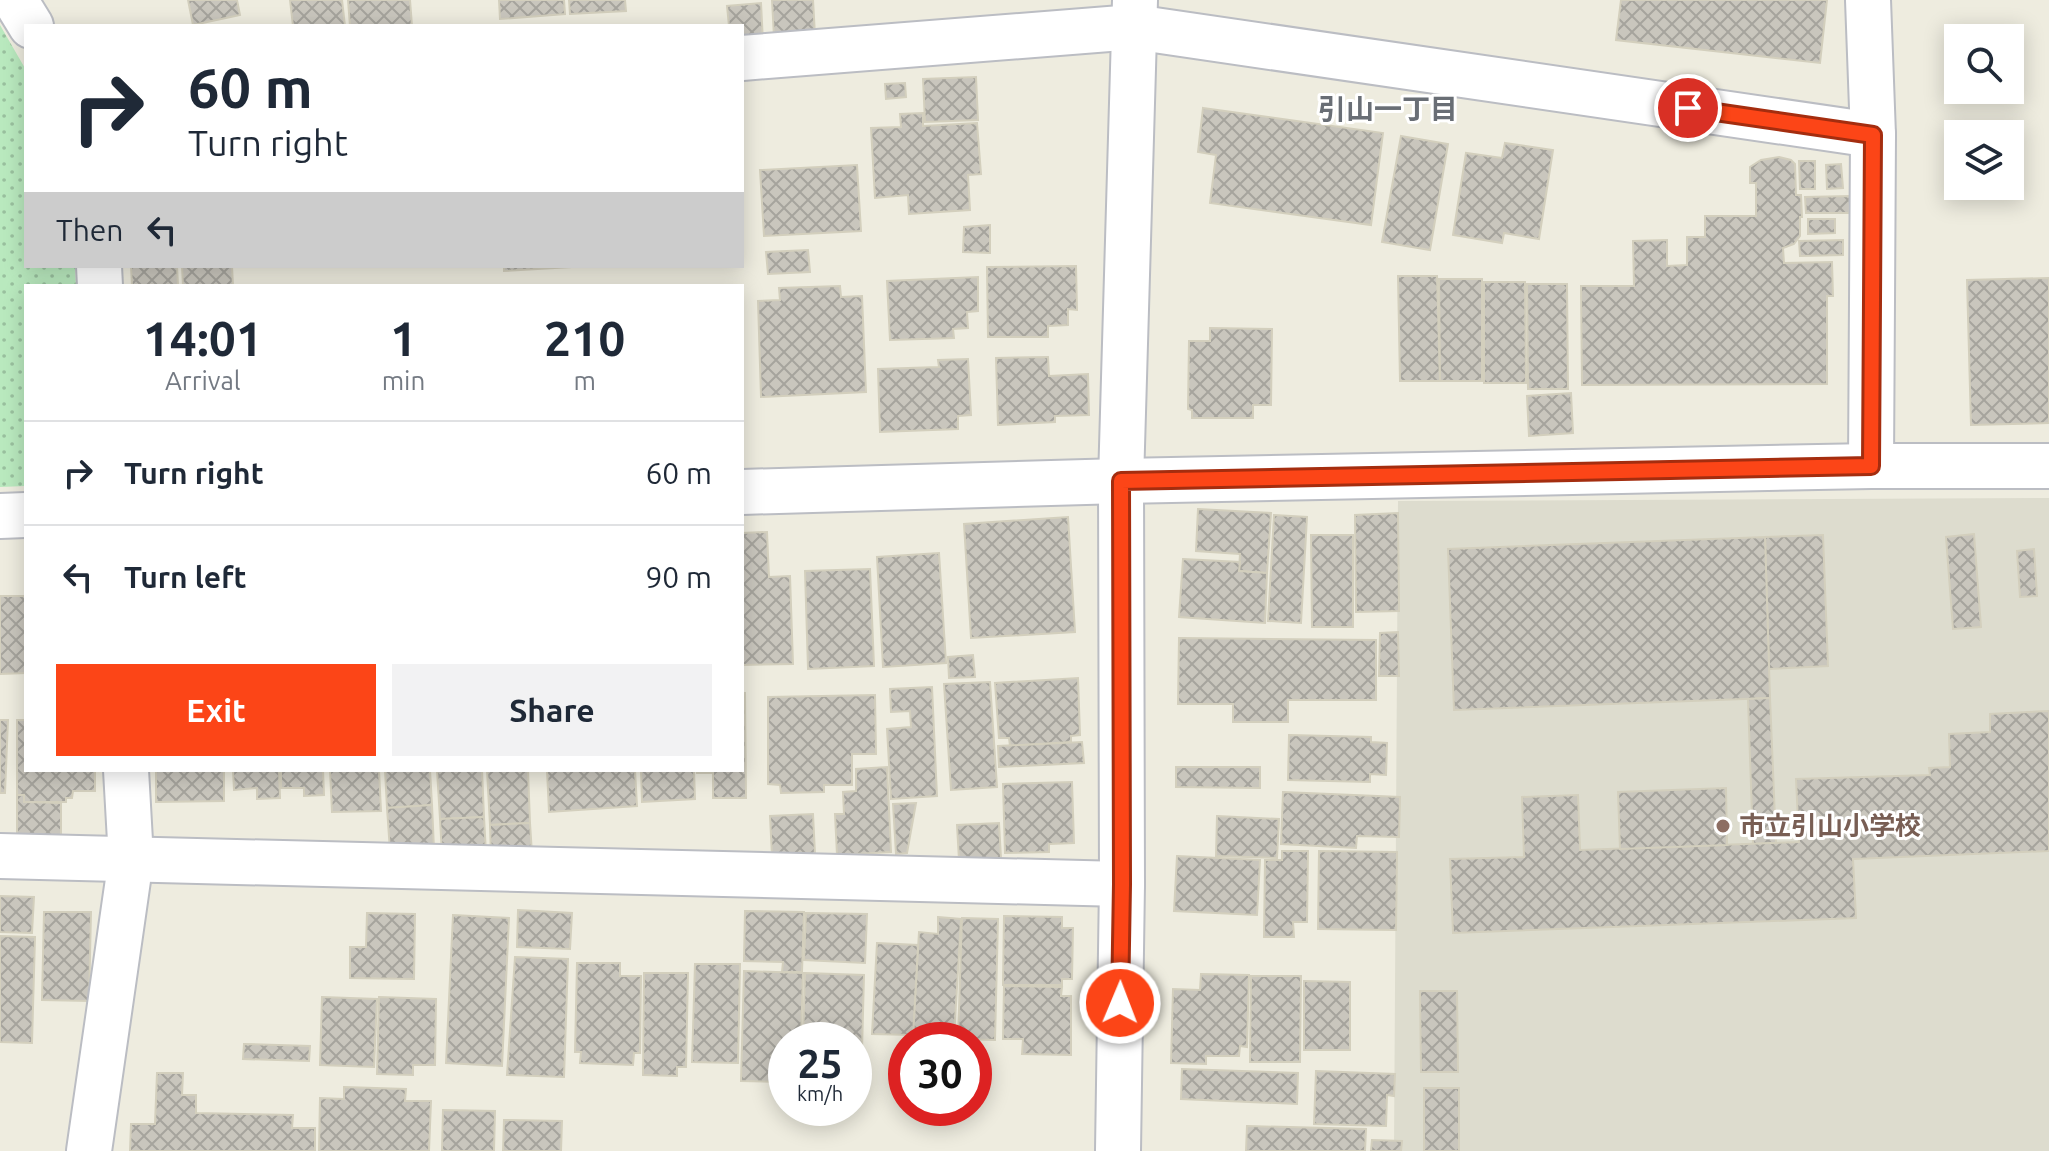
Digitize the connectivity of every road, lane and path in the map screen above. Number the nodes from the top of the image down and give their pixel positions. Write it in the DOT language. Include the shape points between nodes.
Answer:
graph roads {
  1 [pos="15,0"];
  2 [pos="1868,0"];
  3 [pos="1134,13"];
  4 [pos="30,24"];
  5 [pos="744,58"];
  6 [pos="1873,135"];
  7 [pos="1871,466"];
  8 [pos="2049,466"];
  9 [pos="1121,481"];
  10 [pos="744,492"];
  11 [pos="24,515"];
  12 [pos="0,516"];
  13 [pos="126,772"];
  14 [pos="0,856"];
  15 [pos="131,859"];
  16 [pos="1122,884"];
  17 [pos="89,1151"];
  18 [pos="1118,1151"];
  1 -- 4 [label="street"];
  2 -- 6 [label="street"];
  3 -- 5 [label="street"];
  3 -- 6 [label="street"];
  3 -- 9 [label="street"];
  6 -- 7 [label="street"];
  7 -- 8 [label="street"];
  7 -- 9 [label="street"];
  9 -- 10 [label="street"];
  9 -- 16 [label="street"];
  11 -- 12 [label="street"];
  13 -- 15 [label="street"];
  14 -- 15 [label="street"];
  15 -- 16 [label="street"];
  15 -- 17 [label="street"];
  16 -- 18 [label="street"];
}
